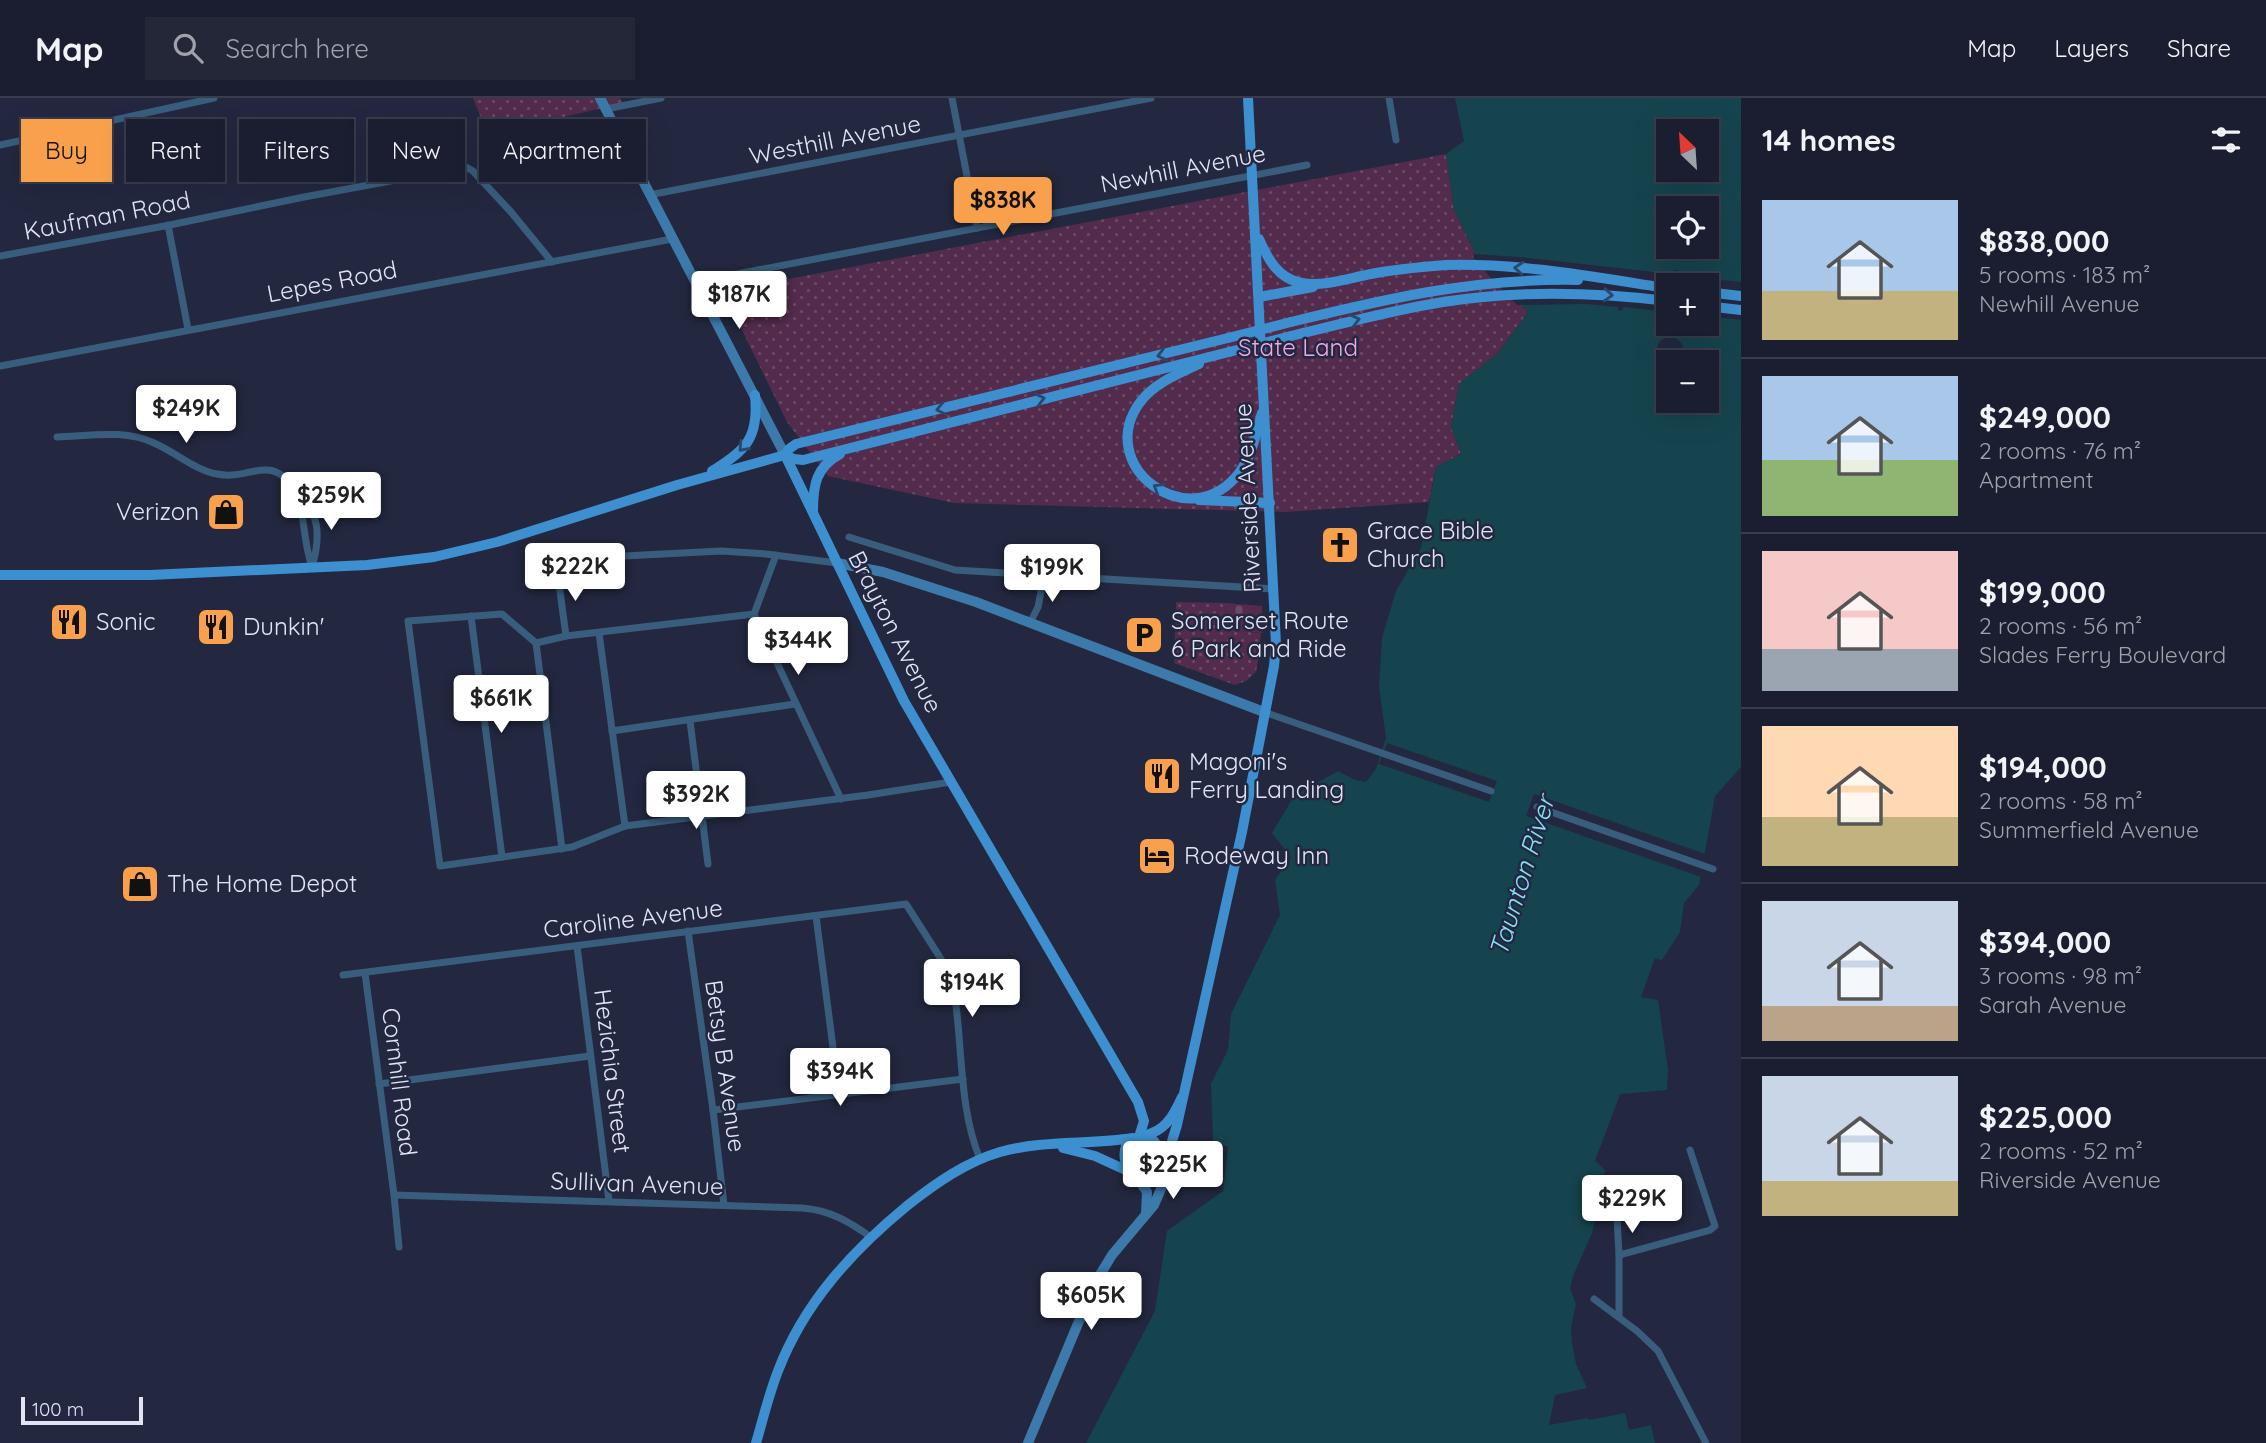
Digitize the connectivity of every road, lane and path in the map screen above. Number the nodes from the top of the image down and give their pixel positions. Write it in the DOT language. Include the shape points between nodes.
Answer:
graph roads {
  1 [pos="167,98"];
  2 [pos="214,98"];
  3 [pos="600,98"];
  4 [pos="661,98"];
  5 [pos="952,98"];
  6 [pos="1151,98"];
  7 [pos="1248,98"];
  8 [pos="1389,98"];
  9 [pos="169,108"];
  10 [pos="606,109"];
  11 [pos="960,135"];
  12 [pos="1396,140"];
  13 [pos="0,145"];
  14 [pos="1307,164"];
  15 [pos="1253,175"];
  16 [pos="649,195"];
  17 [pos="168,225"];
  18 [pos="977,228"];
  19 [pos="1256,231"];
  20 [pos="672,239"];
  21 [pos="0,256"];
  22 [pos="552,262"];
  23 [pos="1343,279"];
  24 [pos="695,282"];
  25 [pos="1656,286"];
  26 [pos="1656,286"];
  27 [pos="1719,293"];
  28 [pos="1741,296"];
  29 [pos="1259,297"];
  30 [pos="1656,300"];
  31 [pos="1719,307"];
  32 [pos="1741,310"];
  33 [pos="188,329"];
  34 [pos="1228,352"];
  35 [pos="0,366"];
  36 [pos="755,395"];
  37 [pos="1265,404"];
  38 [pos="57,437"];
  39 [pos="859,446"];
  40 [pos="785,455"];
  41 [pos="698,479"];
  42 [pos="296,489"];
  43 [pos="1185,499"];
  44 [pos="1270,503"];
  45 [pos="813,514"];
  46 [pos="849,537"];
  47 [pos="776,555"];
  48 [pos="837,563"];
  49 [pos="312,567"];
  50 [pos="0,575"];
  51 [pos="1044,576"];
  52 [pos="1274,589"];
  53 [pos="754,614"];
  54 [pos="471,617"];
  55 [pos="1030,623"];
  56 [pos="599,633"];
  57 [pos="566,636"];
  58 [pos="536,643"];
  59 [pos="795,704"];
  60 [pos="1264,712"];
  61 [pos="690,721"];
  62 [pos="612,731"];
  63 [pos="951,782"];
  64 [pos="1491,791"];
  65 [pos="841,799"];
  66 [pos="1537,807"];
  67 [pos="702,816"];
  68 [pos="625,826"];
  69 [pos="562,849"];
  70 [pos="502,857"];
  71 [pos="708,863"];
  72 [pos="1713,869"];
  73 [pos="816,916"];
  74 [pos="688,932"];
  75 [pos="577,946"];
  76 [pos="365,973"];
  77 [pos="343,975"];
  78 [pos="590,1056"];
  79 [pos="963,1079"];
  80 [pos="379,1084"];
  81 [pos="839,1094"];
  82 [pos="1182,1097"];
  83 [pos="713,1110"];
  84 [pos="1139,1137"];
  85 [pos="1043,1146"];
  86 [pos="1690,1150"];
  87 [pos="980,1159"];
  88 [pos="1164,1168"];
  89 [pos="1135,1176"];
  90 [pos="394,1195"];
  91 [pos="609,1201"];
  92 [pos="724,1205"];
  93 [pos="1145,1216"];
  94 [pos="1617,1217"];
  95 [pos="872,1238"];
  96 [pos="399,1247"];
  97 [pos="1619,1255"];
  98 [pos="1594,1299"];
  99 [pos="1619,1317"];
  100 [pos="756,1443"];
  101 [pos="1028,1443"];
  102 [pos="1706,1443"];
  1 -- 9 [label="street"];
  2 -- 9 [label="street"];
  3 -- 10 [label="main road, Brayton Avenue"];
  4 -- 10 [label="street"];
  5 -- 11 [label="street"];
  6 -- 11 [label="street, Westhill Avenue"];
  7 -- 15 [label="main road, Riverside Avenue"];
  8 -- 12 [label="street"];
  9 -- 13 [label="street"];
  10 -- 16 [label="main road, Brayton Avenue"];
  11 -- 16 [label="street, Westhill Avenue"];
  11 -- 18 [label="street"];
  14 -- 15 [label="street, Newhill Avenue"];
  15 -- 18 [label="street, Newhill Avenue"];
  15 -- 19 [label="main road, Riverside Avenue"];
  16 -- 20 [label="main road, Brayton Avenue"];
  17 -- 21 [label="street, Kaufman Road"];
  17 -- 22 [label="street, Kaufman Road" via="466,167"];
  17 -- 33 [label="street"];
  18 -- 24 [label="street, Newhill Avenue"];
  19 -- 23 [label="main road" via="1269,259 1285,276 1306,283"];
  19 -- 29 [label="main road, Riverside Avenue"];
  20 -- 22 [label="street, Lepes Road"];
  20 -- 24 [label="main road, Brayton Avenue"];
  22 -- 33 [label="street, Lepes Road"];
  25 -- 23 [label="main road, one-way" via="1512,267 1460,265"];
  23 -- 29 [label="main road"];
  24 -- 36 [label="main road, Brayton Avenue"];
  26 -- 40 [label="main road, one-way, bridge" via="1525,281 1416,293 800,443"];
  27 -- 28 [label="main road"];
  29 -- 37 [label="main road, Riverside Avenue"];
  34 -- 30 [label="main road, one-way, bridge" via="1418,306 1487,296 1553,293"];
  31 -- 32 [label="main road"];
  33 -- 35 [label="street, Lepes Road"];
  39 -- 34 [label="main road, one-way"];
  43 -- 34 [label="main road, one-way" via="1156,489 1138,471 1129,450 1131,419 1141,401 1161,383"];
  36 -- 40 [label="main road, Brayton Avenue"];
  36 -- 41 [label="main road, one-way" via="756,421 748,443"];
  37 -- 43 [label="main road" via="1237,475 1213,493"];
  37 -- 44 [label="main road, Riverside Avenue"];
  38 -- 42 [label="street" via="138,437 219,475 276,471"];
  39 -- 40 [label="main road" via="803,460"];
  39 -- 45 [label="main road" via="831,459 820,471 814,484"];
  40 -- 41 [label="main road"];
  40 -- 45 [label="main road, Brayton Avenue"];
  41 -- 49 [label="main road" via="465,551 381,564"];
  42 -- 49 [label="street"];
  42 -- 49 [label="street" via="308,501 316,521 318,547"];
  43 -- 44 [label="main road"];
  44 -- 52 [label="main road, Riverside Avenue"];
  45 -- 48 [label="main road, Brayton Avenue"];
  46 -- 51 [label="street" via="955,570"];
  47 -- 48 [label="street"];
  47 -- 53 [label="street"];
  47 -- 57 [label="street" via="730,551 568,558 557,571"];
  48 -- 55 [label="main road" via="921,583"];
  48 -- 63 [label="main road, Brayton Avenue" via="904,701"];
  49 -- 50 [label="main road" via="150,575"];
  51 -- 52 [label="street"];
  51 -- 55 [label="street"];
  52 -- 60 [label="main road, Riverside Avenue" via="1276,644"];
  53 -- 56 [label="street"];
  53 -- 59 [label="street"];
  54 -- 58 [label="street" via="502,614"];
  54 -- 70 [label="street"];
  54 -- 70 [label="street" via="408,621 440,866"];
  55 -- 60 [label="main road"];
  56 -- 57 [label="street"];
  56 -- 62 [label="street"];
  57 -- 58 [label="street"];
  58 -- 69 [label="street"];
  59 -- 61 [label="street"];
  59 -- 65 [label="street"];
  60 -- 64 [label="street"];
  60 -- 82 [label="main road, Riverside Avenue"];
  61 -- 62 [label="street"];
  61 -- 67 [label="street"];
  62 -- 68 [label="street"];
  63 -- 65 [label="street"];
  63 -- 84 [label="main road, Brayton Avenue" via="1138,1102 1144,1121"];
  65 -- 67 [label="street"];
  66 -- 72 [label="street"];
  67 -- 68 [label="street"];
  67 -- 71 [label="street"];
  68 -- 69 [label="street"];
  69 -- 70 [label="street"];
  73 -- 74 [label="street, Caroline Avenue"];
  73 -- 79 [label="street, Caroline Avenue" via="906,904 953,984"];
  73 -- 81 [label="street"];
  74 -- 75 [label="street, Caroline Avenue"];
  74 -- 83 [label="street, Betsy B Avenue"];
  75 -- 76 [label="street, Caroline Avenue"];
  75 -- 78 [label="street, Hezichia Street"];
  76 -- 77 [label="street, Caroline Avenue"];
  76 -- 80 [label="street, Cornhill Road"];
  78 -- 80 [label="street"];
  78 -- 91 [label="street, Hezichia Street"];
  79 -- 81 [label="street"];
  79 -- 87 [label="street"];
  80 -- 90 [label="street, Cornhill Road"];
  81 -- 83 [label="street"];
  82 -- 84 [label="main road, Riverside Avenue" via="1166,1124"];
  82 -- 88 [label="main road, Riverside Avenue"];
  83 -- 92 [label="street, Betsy B Avenue"];
  84 -- 85 [label="main road"];
  84 -- 88 [label="main road" via="1157,1144"];
  84 -- 89 [label="main road" via="1124,1153"];
  85 -- 87 [label="main road"];
  85 -- 89 [label="main road" via="1086,1153"];
  86 -- 97 [label="street" via="1714,1226"];
  87 -- 95 [label="main road" via="921,1195"];
  88 -- 89 [label="main road" via="1155,1179"];
  88 -- 93 [label="main road, Riverside Avenue" via="1157,1200"];
  89 -- 93 [label="main road" via="1147,1192"];
  90 -- 91 [label="street, Sullivan Avenue"];
  90 -- 96 [label="street, Cornhill Road"];
  91 -- 92 [label="street, Sullivan Avenue"];
  92 -- 95 [label="street, Sullivan Avenue" via="816,1209 846,1220"];
  93 -- 101 [label="main road, Riverside Avenue" via="1095,1283"];
  94 -- 97 [label="street"];
  95 -- 100 [label="main road" via="829,1281 806,1314 779,1368"];
  97 -- 99 [label="street"];
  98 -- 99 [label="street"];
  99 -- 102 [label="street" via="1658,1351"];
}
